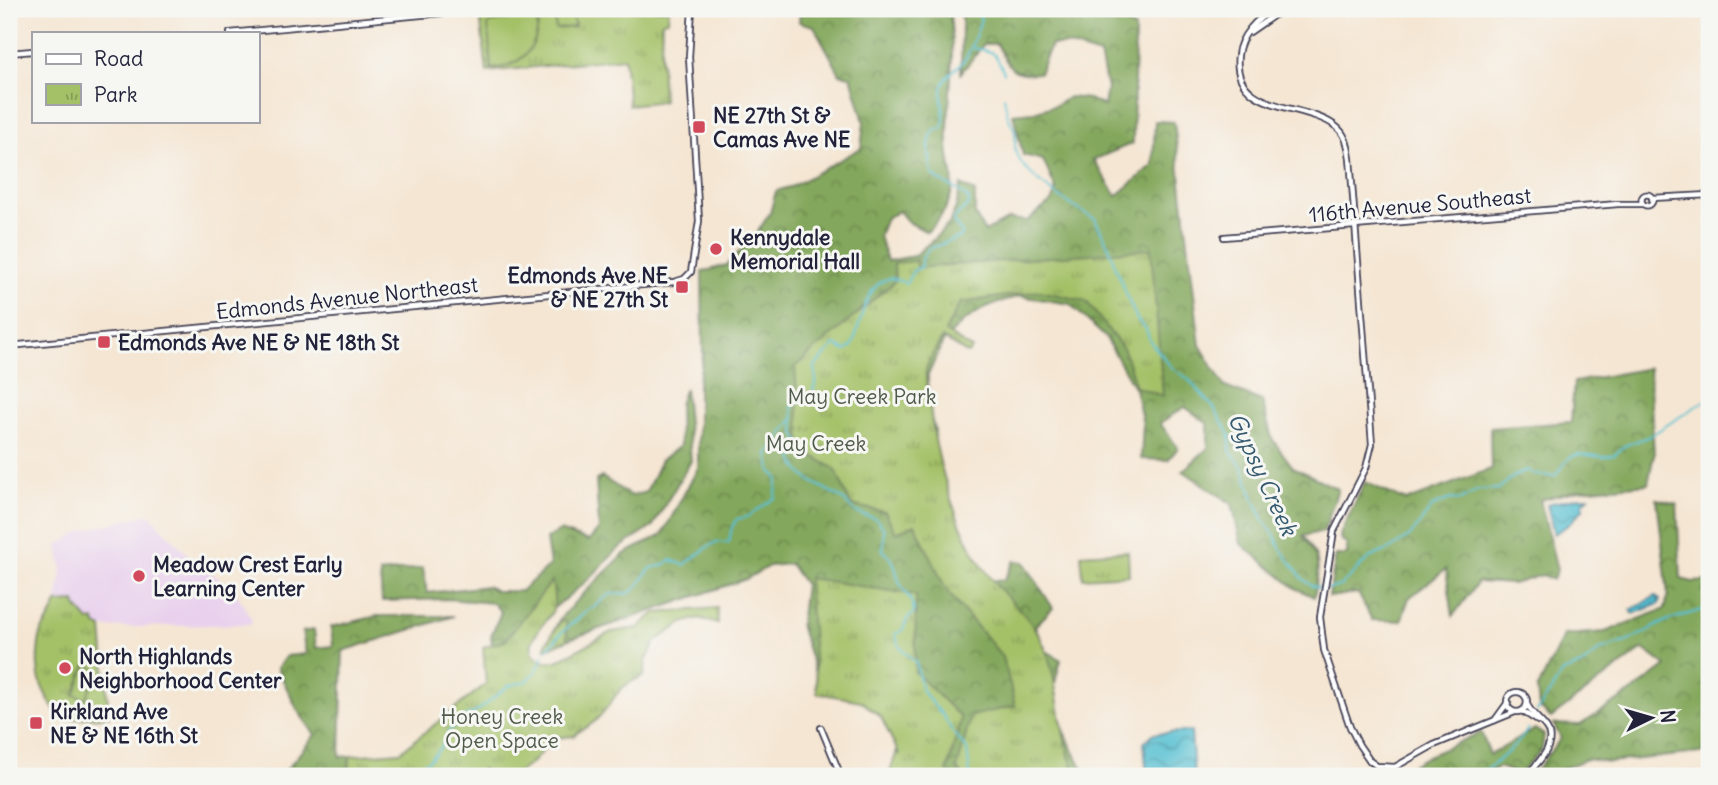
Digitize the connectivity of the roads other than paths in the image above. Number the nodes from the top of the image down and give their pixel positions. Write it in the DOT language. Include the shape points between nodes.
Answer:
graph roads {
  1 [pos="485,9"];
  2 [pos="692,9"];
  3 [pos="1273,9"];
  4 [pos="1283,9"];
  5 [pos="241,32"];
  6 [pos="1247,34"];
  7 [pos="32,51"];
  8 [pos="9,53"];
  9 [pos="1709,195"];
  10 [pos="1642,201"];
  11 [pos="1651,201"];
  12 [pos="1356,225"];
  13 [pos="1224,237"];
  14 [pos="9,346"];
  15 [pos="1508,702"];
  16 [pos="1527,704"];
  17 [pos="1518,711"];
  18 [pos="1494,720"];
  19 [pos="1542,723"];
  20 [pos="821,728"];
  21 [pos="841,776"];
  22 [pos="1526,776"];
  1 -- 5 [label="street"];
  2 -- 14 [label="street, Edmonds Avenue Northeast" via="689,65 699,211 695,255 686,277 674,282"];
  3 -- 6 [label="street"];
  4 -- 6 [label="street"];
  6 -- 12 [label="street" via="1238,57 1249,90 1268,102 1331,123 1345,136"];
  7 -- 8 [label="street"];
  9 -- 11 [label="street, 116th Avenue Southeast"];
  10 -- 11 [label="street, 116th Avenue Southeast" via="1648,206"];
  10 -- 11 [label="street, 116th Avenue Southeast" via="1648,195"];
  10 -- 12 [label="street, 116th Avenue Southeast"];
  12 -- 13 [label="street, 116th Avenue Southeast"];
  12 -- 18 [label="street" via="1372,444 1331,544 1321,606 1324,650 1350,727 1364,754 1377,766 1395,767"];
  15 -- 16 [label="street" via="1518,692"];
  15 -- 17 [label="street"];
  15 -- 18 [label="street"];
  16 -- 17 [label="street"];
  16 -- 19 [label="street"];
  17 -- 18 [label="street"];
  17 -- 19 [label="street"];
  19 -- 22 [label="street" via="1549,730 1550,742"];
  20 -- 21 [label="street"];
}
